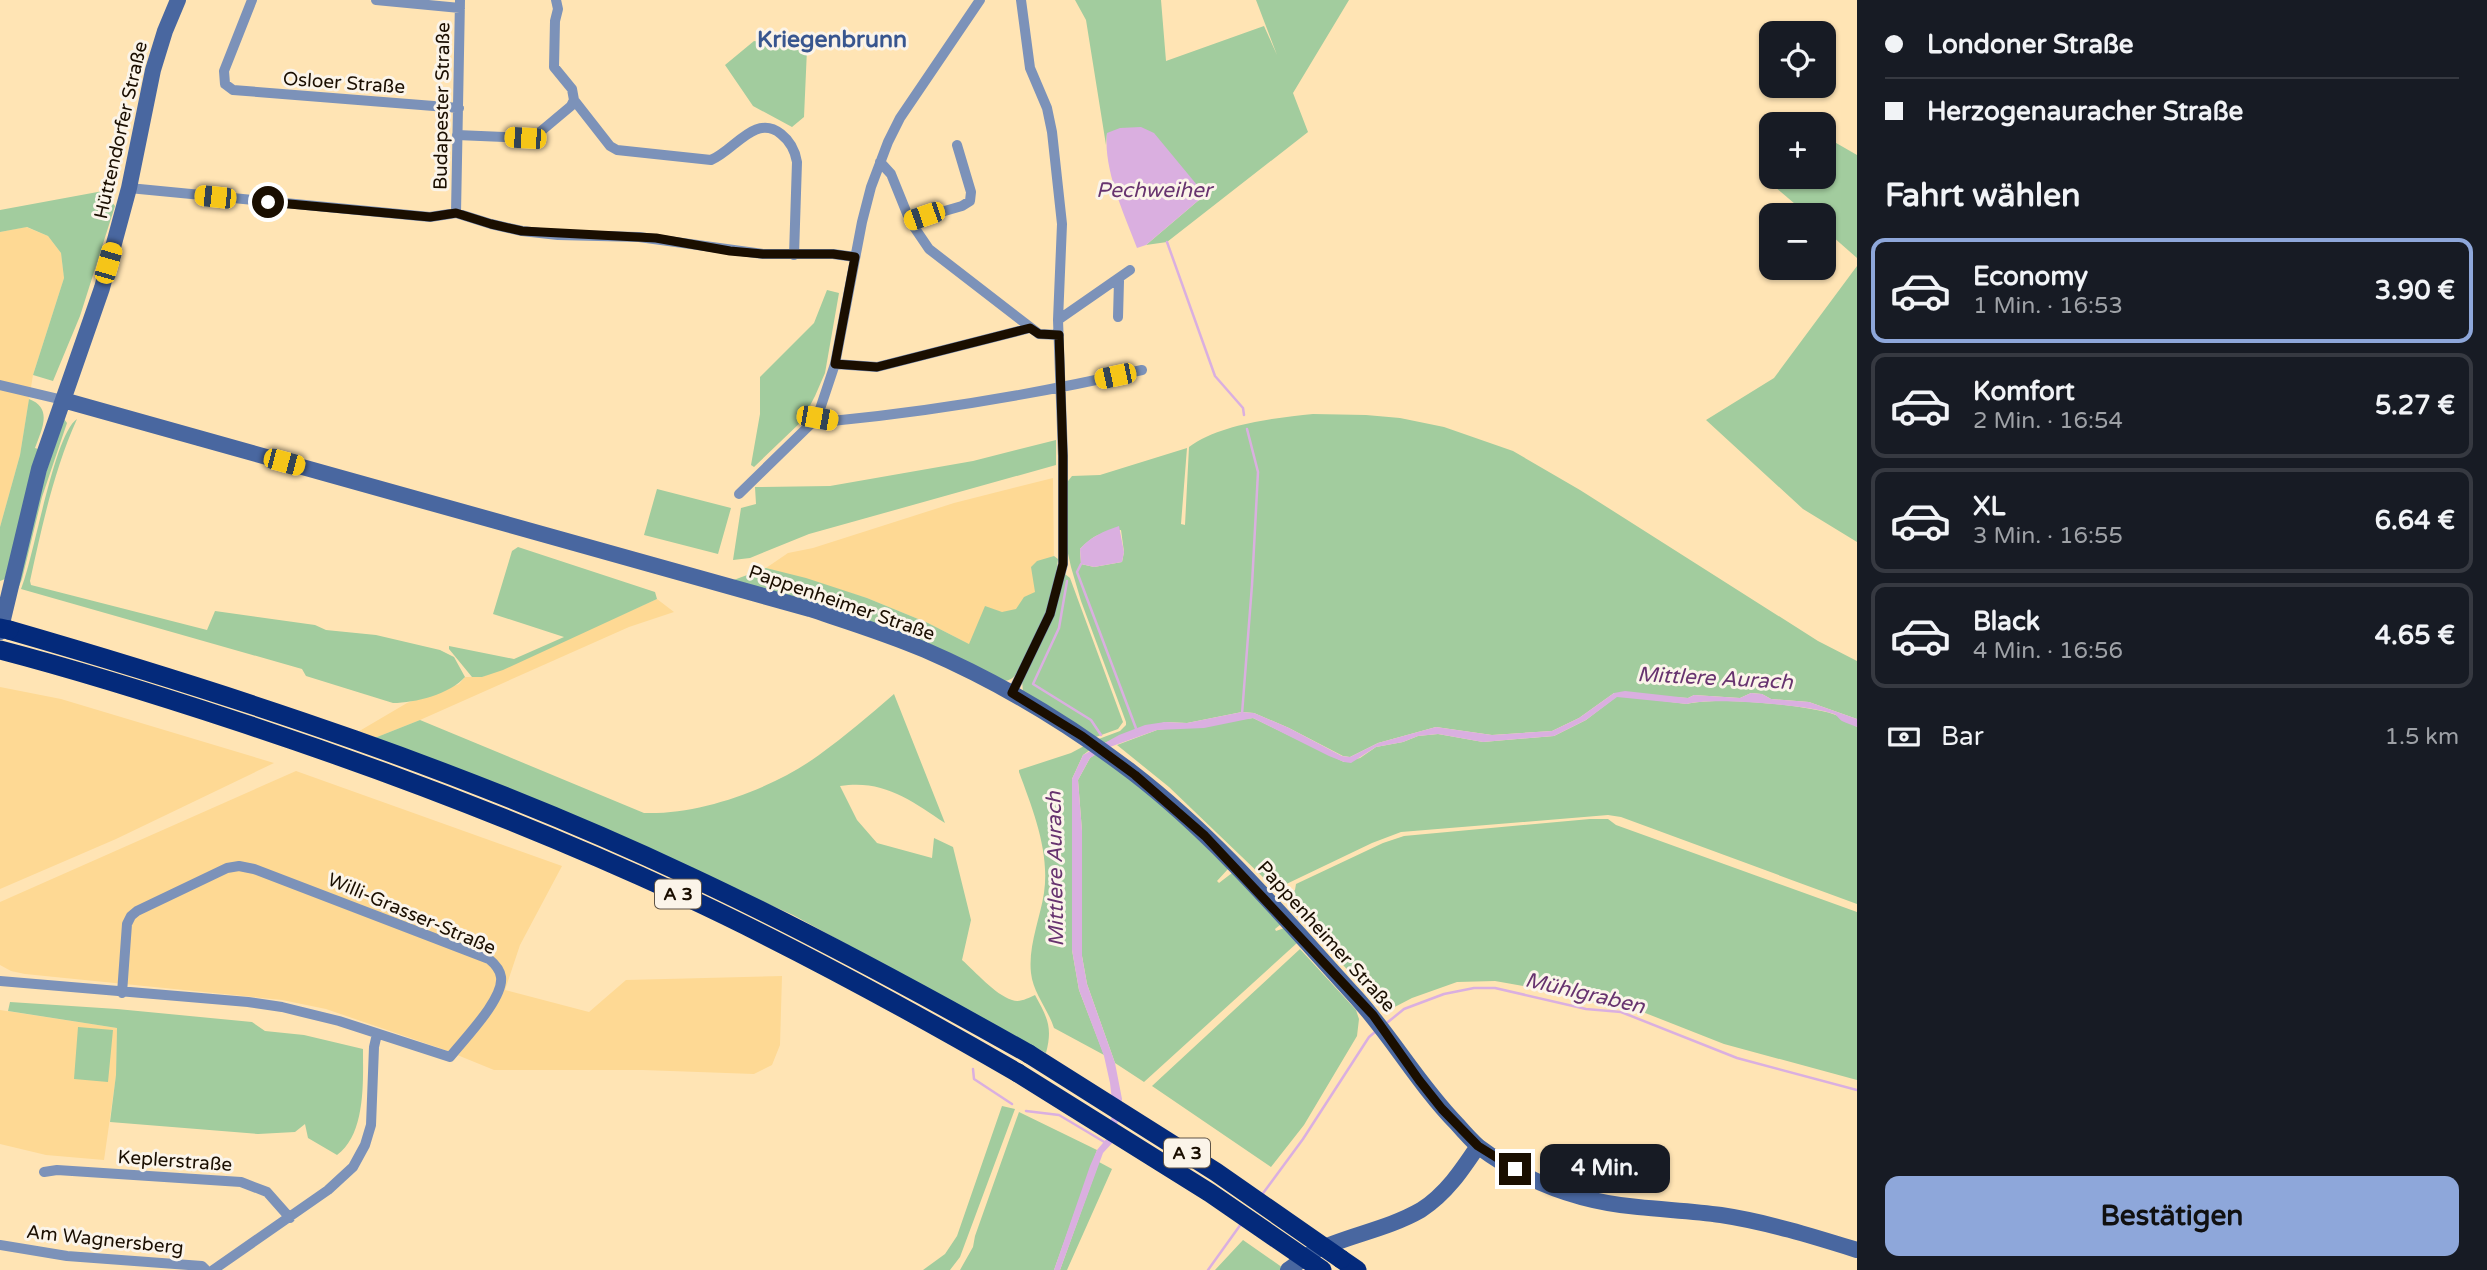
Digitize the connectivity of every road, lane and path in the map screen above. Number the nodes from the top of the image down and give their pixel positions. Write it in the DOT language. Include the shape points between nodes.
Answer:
graph roads {
  1 [pos="178,0"];
  2 [pos="252,0"];
  3 [pos="376,0"];
  4 [pos="556,0"];
  5 [pos="980,0"];
  6 [pos="1021,0"];
  7 [pos="460,4"];
  8 [pos="574,100"];
  9 [pos="458,108"];
  10 [pos="457,135"];
  11 [pos="957,145"];
  12 [pos="880,162"];
  13 [pos="129,188"];
  14 [pos="456,213"];
  15 [pos="910,221"];
  16 [pos="794,255"];
  17 [pos="855,257"];
  18 [pos="1130,271"];
  19 [pos="1119,281"];
  20 [pos="1118,317"];
  21 [pos="1058,320"];
  22 [pos="1030,328"];
  23 [pos="1059,335"];
  24 [pos="835,364"];
  25 [pos="1142,370"];
  26 [pos="0,385"];
  27 [pos="1061,388"];
  28 [pos="63,400"];
  29 [pos="817,418"];
  30 [pos="739,494"];
  31 [pos="2,638"];
  32 [pos="1012,693"];
  33 [pos="0,981"];
  34 [pos="122,993"];
  35 [pos="377,1034"];
  36 [pos="1478,1146"];
  37 [pos="44,1172"];
  38 [pos="290,1218"];
  39 [pos="0,1245"];
  40 [pos="1857,1250"];
  41 [pos="1349,1264"];
  42 [pos="229,1266"];
  43 [pos="206,1270"];
  44 [pos="213,1270"];
  45 [pos="1288,1270"];
  46 [pos="1322,1270"];
  1 -- 13 [label="street, Hüttendorfer Straße" via="153,71"];
  2 -- 9 [label="street, Osloer Straße" via="224,71 223,80 229,87"];
  3 -- 7 [label="street"];
  4 -- 8 [label="street" via="554,67 572,89"];
  5 -- 12 [label="street" via="901,118"];
  6 -- 21 [label="street" via="1028,57 1047,108 1054,150 1062,224"];
  7 -- 9 [label="street, Budapester Straße"];
  8 -- 10 [label="street" via="533,136"];
  8 -- 16 [label="street" via="617,150 711,160 753,130 764,127 781,134 796,156"];
  9 -- 10 [label="street, Budapester Straße"];
  10 -- 14 [label="street, Budapester Straße"];
  11 -- 15 [label="street" via="970,201"];
  12 -- 15 [label="street" via="894,180"];
  12 -- 17 [label="street"];
  13 -- 14 [label="street" via="430,217"];
  13 -- 28 [label="street, Hüttendorfer Straße" via="102,288"];
  14 -- 16 [label="street" via="522,231 673,240 730,251"];
  15 -- 22 [label="street" via="937,257"];
  16 -- 17 [label="street"];
  17 -- 24 [label="street"];
  18 -- 19 [label="street"];
  19 -- 20 [label="street"];
  19 -- 21 [label="street"];
  21 -- 23 [label="street"];
  22 -- 23 [label="street" via="1039,334"];
  22 -- 24 [label="street" via="877,367"];
  23 -- 27 [label="street"];
  24 -- 29 [label="street"];
  25 -- 27 [label="street"];
  26 -- 28 [label="street"];
  27 -- 29 [label="street" via="863,418"];
  27 -- 32 [label="street" via="1063,564 1050,614"];
  28 -- 31 [label="street, Hüttendorfer Straße" via="32,494"];
  28 -- 32 [label="street, Pappenheimer Straße" via="810,609 880,632"];
  29 -- 30 [label="street"];
  31 -- 41 [label="highway, A 3, bridge" via="260,706 348,736 504,796 688,876 916,990 1029,1054 1216,1172"];
  31 -- 46 [label="highway, A 3, bridge" via="410,782 685,897 930,1022 1018,1073 1158,1158"];
  32 -- 36 [label="street, Pappenheimer Straße" via="1135,775 1205,836 1373,1015 1419,1080"];
  33 -- 34 [label="street, Willi-Grasser-Straße"];
  34 -- 35 [label="street, Willi-Grasser-Straße" via="282,1007"];
  34 -- 35 [label="street, Willi-Grasser-Straße" via="131,916 227,868 240,866 489,959 500,970 501,985 491,1004 450,1057"];
  35 -- 38 [label="street" via="373,1114 365,1145 348,1174"];
  36 -- 40 [label="street, Pappenheimer Straße" via="1549,1187 1594,1201 1753,1220"];
  36 -- 45 [label="street" via="1461,1172 1422,1209 1313,1252"];
  37 -- 38 [label="street, Keplerstraße" via="241,1182 267,1192"];
  38 -- 42 [label="street"];
  39 -- 43 [label="street, Am Wagnersberg"];
  42 -- 44 [label="street"];
}
